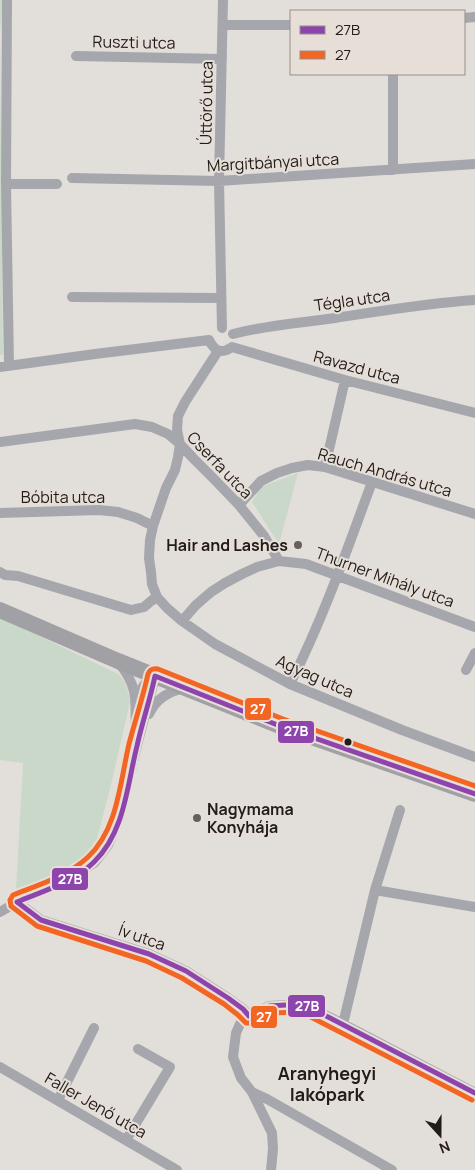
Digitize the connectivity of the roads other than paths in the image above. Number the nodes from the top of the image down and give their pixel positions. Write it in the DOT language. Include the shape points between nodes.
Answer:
graph roads {
  1 [pos="7,0"];
  2 [pos="223,0"];
  3 [pos="223,25"];
  4 [pos="290,25"];
  5 [pos="76,56"];
  6 [pos="222,59"];
  7 [pos="393,75"];
  8 [pos="475,164"];
  9 [pos="393,170"];
  10 [pos="72,178"];
  11 [pos="219,182"];
  12 [pos="6,184"];
  13 [pos="57,184"];
  14 [pos="72,297"];
  15 [pos="221,298"];
  16 [pos="475,300"];
  17 [pos="222,328"];
  18 [pos="233,334"];
  19 [pos="209,340"];
  20 [pos="232,347"];
  21 [pos="218,351"];
  22 [pos="4,367"];
  23 [pos="345,380"];
  24 [pos="475,413"];
  25 [pos="0,442"];
  26 [pos="180,444"];
  27 [pos="325,467"];
  28 [pos="372,482"];
  29 [pos="239,505"];
  30 [pos="0,513"];
  31 [pos="475,514"];
  32 [pos="154,526"];
  33 [pos="279,561"];
  34 [pos="0,572"];
  35 [pos="337,575"];
  36 [pos="157,597"];
  37 [pos="0,610"];
  38 [pos="182,621"];
  39 [pos="475,627"];
  40 [pos="475,653"];
  41 [pos="118,661"];
  42 [pos="466,670"];
  43 [pos="155,676"];
  44 [pos="290,684"];
  45 [pos="184,688"];
  46 [pos="136,700"];
  47 [pos="137,745"];
  48 [pos="475,757"];
  49 [pos="475,794"];
  50 [pos="400,810"];
  51 [pos="375,890"];
  52 [pos="17,902"];
  53 [pos="475,907"];
  54 [pos="0,912"];
  55 [pos="249,1016"];
  56 [pos="343,1024"];
  57 [pos="94,1028"];
  58 [pos="138,1049"];
  59 [pos="0,1067"];
  60 [pos="252,1092"];
  61 [pos="475,1092"];
  62 [pos="58,1100"];
  63 [pos="126,1140"];
  64 [pos="177,1170"];
  65 [pos="271,1170"];
  66 [pos="392,1170"];
  1 -- 12 [label="street"];
  2 -- 3 [label="street, Úttörő utca"];
  3 -- 4 [label="street"];
  3 -- 6 [label="street, Úttörő utca"];
  5 -- 6 [label="street, Ruszti utca"];
  6 -- 11 [label="street, Úttörő utca"];
  7 -- 9 [label="street"];
  8 -- 9 [label="street, Margitbányai utca"];
  9 -- 11 [label="street, Margitbányai utca"];
  10 -- 11 [label="street, Margitbányai utca"];
  11 -- 15 [label="street, Úttörő utca"];
  12 -- 13 [label="street"];
  12 -- 22 [label="street"];
  14 -- 15 [label="street"];
  15 -- 17 [label="street, Úttörő utca"];
  16 -- 18 [label="street, Tégla utca"];
  17 -- 18 [label="street"];
  17 -- 19 [label="street" via="215,330"];
  18 -- 20 [label="street"];
  19 -- 21 [label="street"];
  19 -- 22 [label="street"];
  20 -- 21 [label="street"];
  20 -- 23 [label="street, Ravazd utca"];
  21 -- 26 [label="street" via="178,416"];
  23 -- 24 [label="street, Ravazd utca"];
  23 -- 27 [label="street"];
  25 -- 26 [label="street, Cserfa utca" via="135,424 168,434"];
  26 -- 29 [label="street, Cserfa utca"];
  26 -- 32 [label="street" via="175,470"];
  27 -- 28 [label="street, Rauch András utca"];
  27 -- 29 [label="street, Rauch András utca" via="308,465 277,473 261,481"];
  28 -- 31 [label="street, Rauch András utca"];
  28 -- 35 [label="street"];
  29 -- 33 [label="street, Cserfa utca"];
  30 -- 32 [label="street, Bóbita utca" via="109,511"];
  32 -- 36 [label="street" via="150,558 152,584"];
  33 -- 35 [label="street, Thurner Mihály utca" via="306,564"];
  33 -- 38 [label="street, Thurner Mihály utca" via="257,567 225,583 196,605"];
  34 -- 36 [label="street" via="131,610 144,607"];
  35 -- 39 [label="street, Thurner Mihály utca"];
  35 -- 44 [label="street"];
  36 -- 38 [label="street, Agyag utca"];
  37 -- 41 [label="main road"];
  38 -- 44 [label="street, Agyag utca" via="215,644"];
  40 -- 42 [label="street"];
  41 -- 43 [label="main road"];
  41 -- 46 [label="street" via="130,680"];
  43 -- 45 [label="main road"];
  43 -- 46 [label="street" via="148,679"];
  43 -- 47 [label="street"];
  44 -- 48 [label="street, Agyag utca"];
  45 -- 47 [label="street" via="155,703"];
  45 -- 49 [label="main road" via="280,726"];
  46 -- 47 [label="street"];
  47 -- 52 [label="street" via="119,819 108,845 95,862 76,875"];
  50 -- 51 [label="street"];
  51 -- 53 [label="street"];
  51 -- 56 [label="street"];
  52 -- 54 [label="street"];
  52 -- 55 [label="street, Ív utca" via="41,920 149,954 186,971"];
  55 -- 56 [label="street" via="269,1006 303,1004"];
  55 -- 60 [label="street" via="236,1033 233,1057 241,1078"];
  56 -- 61 [label="street"];
  57 -- 62 [label="street"];
  58 -- 63 [label="street" via="170,1067"];
  59 -- 62 [label="street, Faller Jenő utca"];
  60 -- 65 [label="street" via="272,1133"];
  60 -- 66 [label="street"];
  62 -- 63 [label="street, Faller Jenő utca"];
  63 -- 64 [label="street, Faller Jenő utca"];
}
